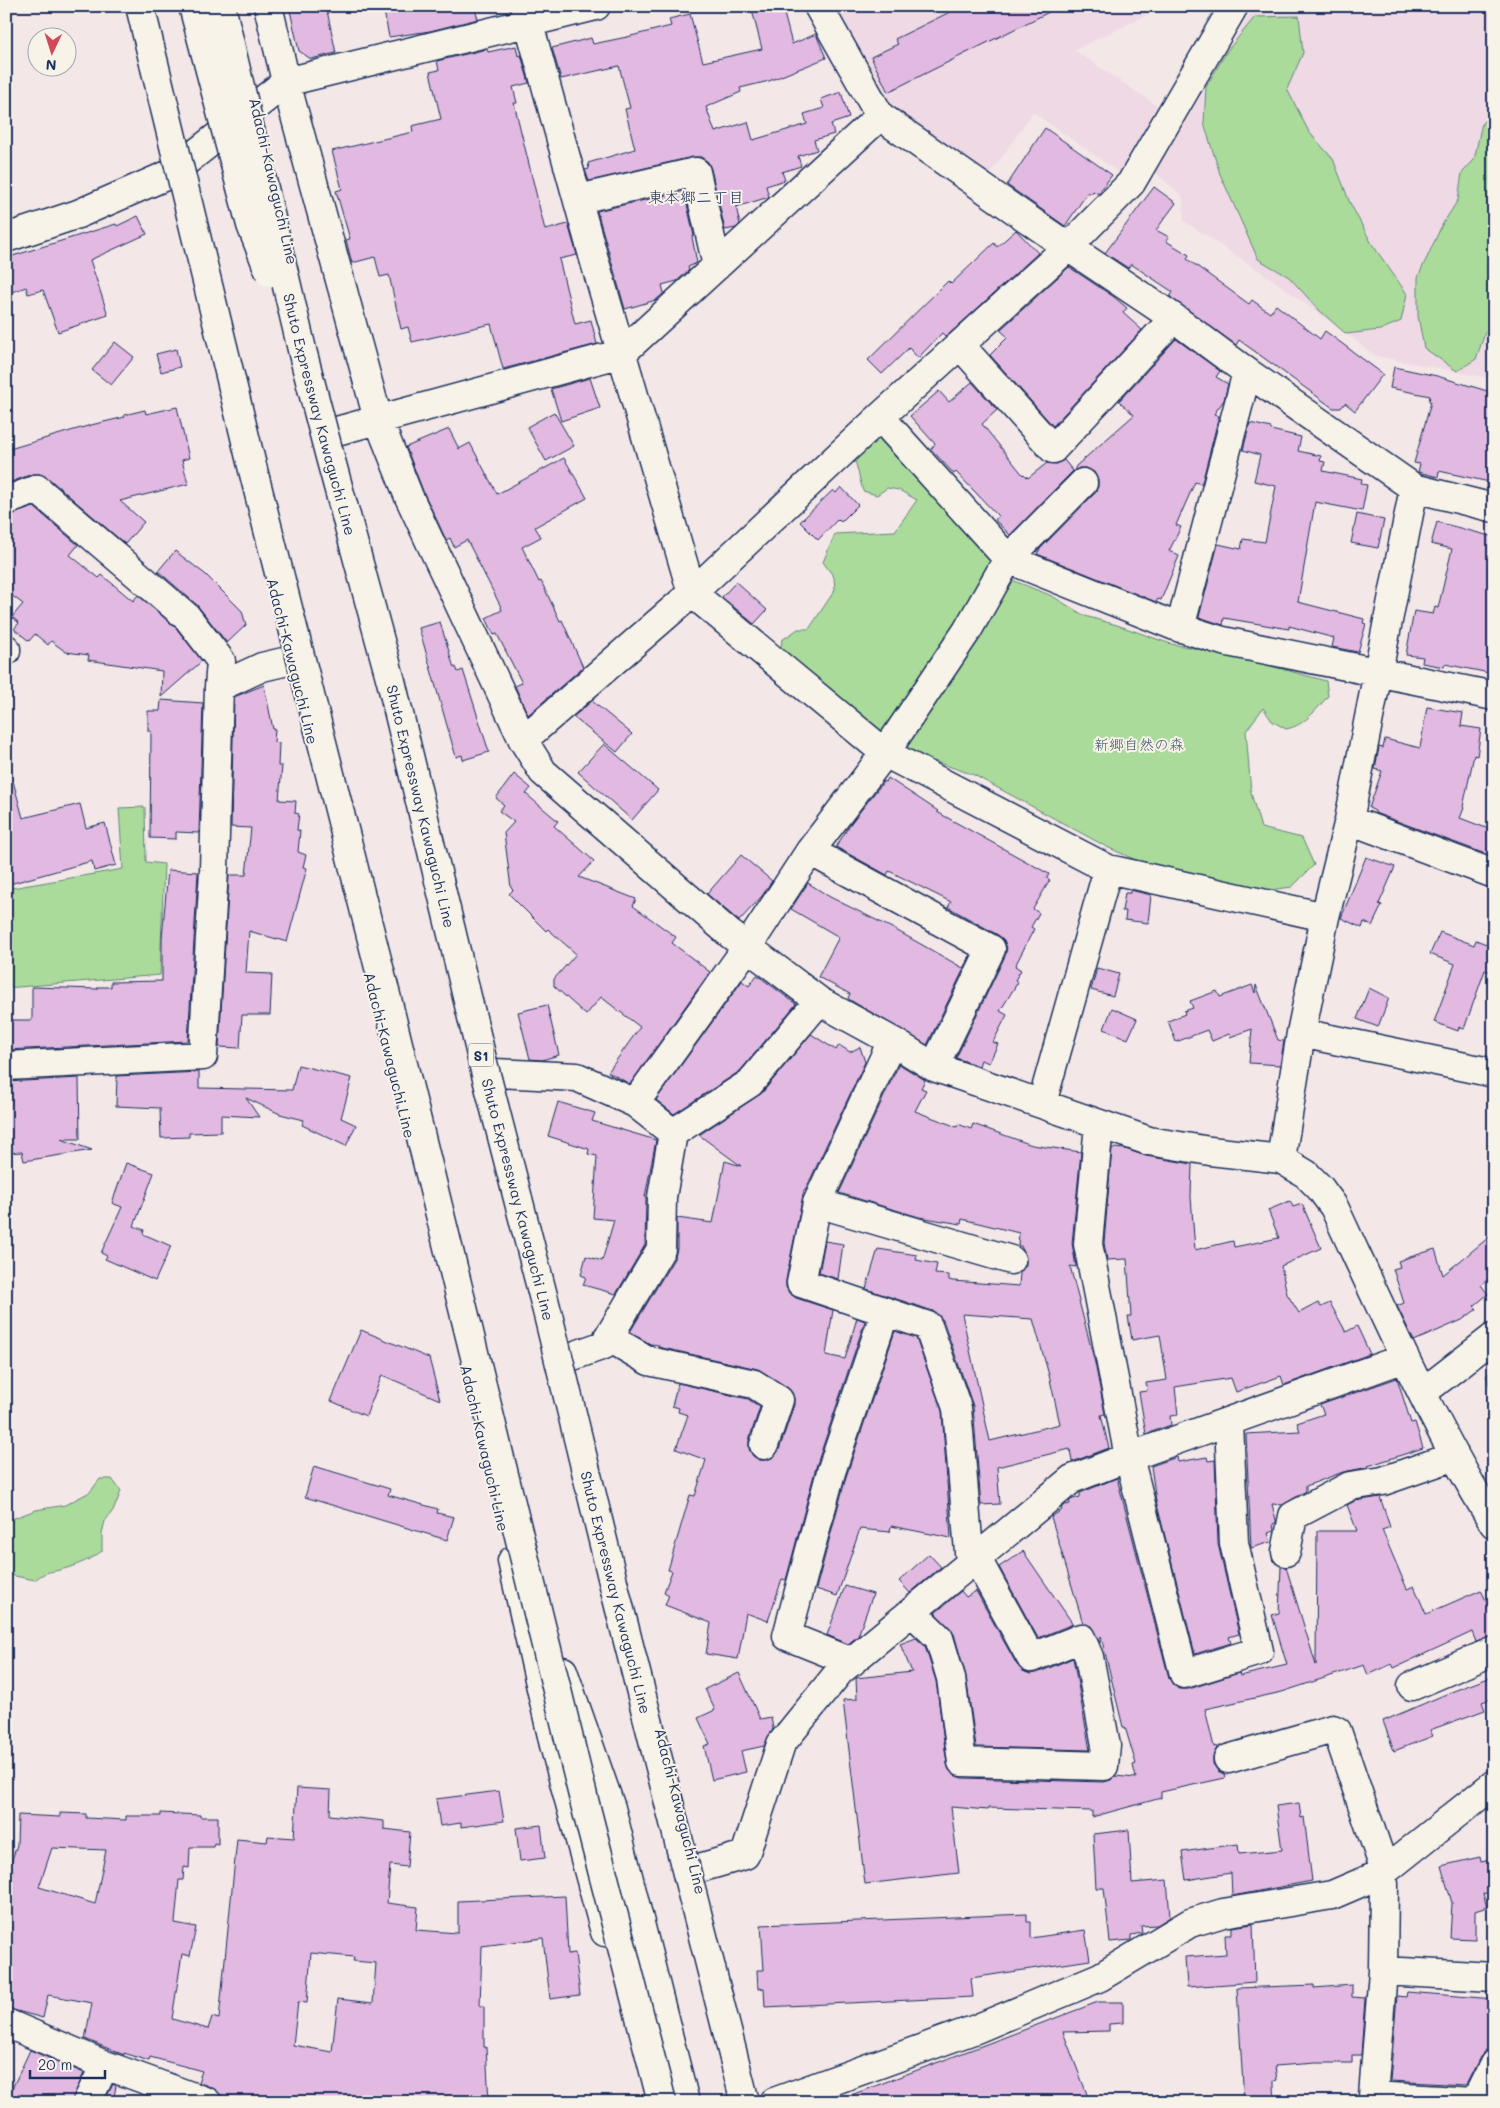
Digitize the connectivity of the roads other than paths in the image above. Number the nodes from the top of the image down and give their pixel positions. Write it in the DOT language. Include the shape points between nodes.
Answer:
graph roads {
  1 [pos="132,6"];
  2 [pos="140,6"];
  3 [pos="193,6"];
  4 [pos="221,6"];
  5 [pos="232,6"];
  6 [pos="268,6"];
  7 [pos="596,6"];
  8 [pos="818,6"];
  9 [pos="1234,6"];
  10 [pos="527,15"];
  11 [pos="286,82"];
  12 [pos="256,106"];
  13 [pos="880,116"];
  14 [pos="170,174"];
  15 [pos="579,199"];
  16 [pos="6,238"];
  17 [pos="1068,247"];
  18 [pos="717,266"];
  19 [pos="1174,318"];
  20 [pos="960,345"];
  21 [pos="622,353"];
  22 [pos="303,354"];
  23 [pos="1247,372"];
  24 [pos="880,417"];
  25 [pos="378,419"];
  26 [pos="333,432"];
  27 [pos="1083,483"];
  28 [pos="1414,488"];
  29 [pos="6,501"];
  30 [pos="1494,508"];
  31 [pos="1008,559"];
  32 [pos="692,594"];
  33 [pos="1180,628"];
  34 [pos="292,660"];
  35 [pos="1378,671"];
  36 [pos="219,687"];
  37 [pos="1494,696"];
  38 [pos="523,740"];
  39 [pos="885,753"];
  40 [pos="1349,820"];
  41 [pos="810,851"];
  42 [pos="1108,868"];
  43 [pos="1494,874"];
  44 [pos="1325,917"];
  45 [pos="748,946"];
  46 [pos="819,1001"];
  47 [pos="1301,1033"];
  48 [pos="892,1041"];
  49 [pos="6,1066"];
  50 [pos="934,1067"];
  51 [pos="495,1073"];
  52 [pos="1494,1073"];
  53 [pos="635,1103"];
  54 [pos="1042,1103"];
  55 [pos="1099,1124"];
  56 [pos="673,1133"];
  57 [pos="1281,1159"];
  58 [pos="817,1203"];
  59 [pos="1011,1260"];
  60 [pos="885,1312"];
  61 [pos="608,1337"];
  62 [pos="1494,1337"];
  63 [pos="570,1357"];
  64 [pos="1405,1358"];
  65 [pos="1422,1393"];
  66 [pos="1229,1422"];
  67 [pos="764,1445"];
  68 [pos="1455,1456"];
  69 [pos="1129,1457"];
  70 [pos="1494,1524"];
  71 [pos="1286,1552"];
  72 [pos="973,1561"];
  73 [pos="527,1569"];
  74 [pos="912,1612"];
  75 [pos="1494,1651"];
  76 [pos="852,1662"];
  77 [pos="1412,1686"];
  78 [pos="1228,1759"];
  79 [pos="1494,1784"];
  80 [pos="696,1869"];
  81 [pos="1383,1872"];
  82 [pos="1382,1971"];
  83 [pos="1494,1977"];
  84 [pos="6,2023"];
  85 [pos="105,2064"];
  86 [pos="1494,2064"];
  87 [pos="87,2102"];
  88 [pos="207,2102"];
  89 [pos="652,2102"];
  90 [pos="662,2102"];
  91 [pos="685,2102"];
  92 [pos="745,2102"];
  93 [pos="754,2102"];
  94 [pos="774,2102"];
  95 [pos="1474,2102"];
  1 -- 14 [label="main road, Adachi-Kawaguchi Line"];
  2 -- 73 [label="main road, bridge"];
  3 -- 22 [label="main road, bridge" via="250,225"];
  4 -- 22 [label="main road, Shuto Expressway Kawaguchi Line / S1, bridge"];
  5 -- 12 [label="main road, Adachi-Kawaguchi Line"];
  6 -- 11 [label="main road"];
  7 -- 10 [label="main road"];
  8 -- 13 [label="main road"];
  9 -- 17 [label="main road" via="1131,183"];
  10 -- 11 [label="main road"];
  10 -- 15 [label="main road"];
  11 -- 12 [label="main road"];
  11 -- 25 [label="main road"];
  12 -- 14 [label="main road"];
  12 -- 26 [label="main road, Adachi-Kawaguchi Line"];
  13 -- 17 [label="main road"];
  13 -- 18 [label="main road"];
  14 -- 16 [label="main road" via="78,214"];
  14 -- 34 [label="main road, Adachi-Kawaguchi Line"];
  15 -- 18 [label="main road" via="696,172"];
  15 -- 21 [label="main road"];
  17 -- 19 [label="main road"];
  17 -- 20 [label="main road"];
  18 -- 21 [label="main road"];
  19 -- 20 [label="main road" via="1052,449"];
  19 -- 23 [label="main road"];
  20 -- 24 [label="main road"];
  21 -- 25 [label="main road"];
  21 -- 32 [label="main road"];
  22 -- 92 [label="main road, Shuto Expressway Kawaguchi Line / S1, bridge" via="391,681 482,1059"];
  23 -- 28 [label="main road"];
  23 -- 33 [label="main road"];
  24 -- 31 [label="main road"];
  24 -- 32 [label="main road"];
  25 -- 26 [label="main road"];
  25 -- 38 [label="main road" via="409,497"];
  26 -- 51 [label="main road, Adachi-Kawaguchi Line" via="397,667"];
  27 -- 31 [label="main road"];
  28 -- 30 [label="main road"];
  28 -- 35 [label="main road"];
  29 -- 36 [label="main road" via="37,489 187,617 221,660"];
  31 -- 33 [label="main road"];
  31 -- 39 [label="main road" via="967,631"];
  32 -- 38 [label="main road"];
  32 -- 39 [label="main road"];
  33 -- 35 [label="main road" via="1223,641"];
  34 -- 36 [label="main road" via="262,667"];
  34 -- 89 [label="main road, Adachi-Kawaguchi Line" via="483,1434 554,1745"];
  35 -- 37 [label="main road"];
  35 -- 40 [label="main road"];
  36 -- 49 [label="main road" via="214,870 203,1056"];
  38 -- 45 [label="main road" via="543,772"];
  39 -- 41 [label="main road"];
  39 -- 42 [label="main road"];
  40 -- 43 [label="main road"];
  40 -- 44 [label="main road"];
  41 -- 45 [label="main road"];
  41 -- 50 [label="main road" via="991,949"];
  42 -- 44 [label="main road"];
  42 -- 54 [label="main road"];
  44 -- 47 [label="main road"];
  45 -- 46 [label="main road"];
  45 -- 53 [label="main road"];
  46 -- 48 [label="main road"];
  46 -- 56 [label="main road" via="750,1083"];
  47 -- 52 [label="main road"];
  47 -- 57 [label="main road"];
  48 -- 50 [label="main road"];
  48 -- 58 [label="main road"];
  50 -- 54 [label="main road"];
  51 -- 53 [label="main road" via="577,1076"];
  51 -- 63 [label="main road, Adachi-Kawaguchi Line"];
  53 -- 56 [label="main road"];
  54 -- 55 [label="main road"];
  55 -- 57 [label="main road" via="1149,1141"];
  55 -- 69 [label="main road" via="1088,1244"];
  56 -- 61 [label="main road" via="662,1197 661,1250"];
  57 -- 64 [label="main road" via="1306,1174 1334,1207"];
  58 -- 59 [label="main road"];
  58 -- 60 [label="main road" via="801,1283"];
  60 -- 72 [label="main road" via="928,1326 957,1408"];
  60 -- 76 [label="main road" via="831,1472 787,1636"];
  61 -- 63 [label="main road" via="604,1345"];
  61 -- 67 [label="main road" via="649,1362 754,1384 779,1400"];
  62 -- 65 [label="main road"];
  63 -- 80 [label="main road, Adachi-Kawaguchi Line"];
  64 -- 65 [label="main road"];
  64 -- 66 [label="main road"];
  65 -- 68 [label="main road"];
  66 -- 69 [label="main road"];
  66 -- 69 [label="main road" via="1234,1543 1259,1651 1184,1674"];
  68 -- 70 [label="main road"];
  68 -- 71 [label="main road" via="1383,1481 1350,1486 1293,1516"];
  69 -- 72 [label="main road" via="1072,1479"];
  72 -- 74 [label="main road"];
  72 -- 74 [label="main road" via="1031,1658 1081,1638 1089,1657 1106,1745 1104,1766 962,1762 951,1678 939,1638"];
  73 -- 90 [label="main road, bridge"];
  73 -- 91 [label="main road, bridge" via="611,1808"];
  74 -- 76 [label="main road"];
  75 -- 77 [label="main road"];
  76 -- 80 [label="main road" via="840,1671 781,1744 745,1856"];
  78 -- 81 [label="main road" via="1333,1729 1338,1731"];
  79 -- 81 [label="main road"];
  80 -- 93 [label="main road, Adachi-Kawaguchi Line"];
  81 -- 82 [label="main road"];
  81 -- 94 [label="main road" via="1332,1895 1224,1913 1190,1923 1100,1977 976,2029"];
  82 -- 83 [label="main road"];
  82 -- 95 [label="main road" via="1373,2096"];
  84 -- 85 [label="main road"];
  85 -- 87 [label="main road"];
  85 -- 88 [label="main road"];
  86 -- 95 [label="main road"];
}
